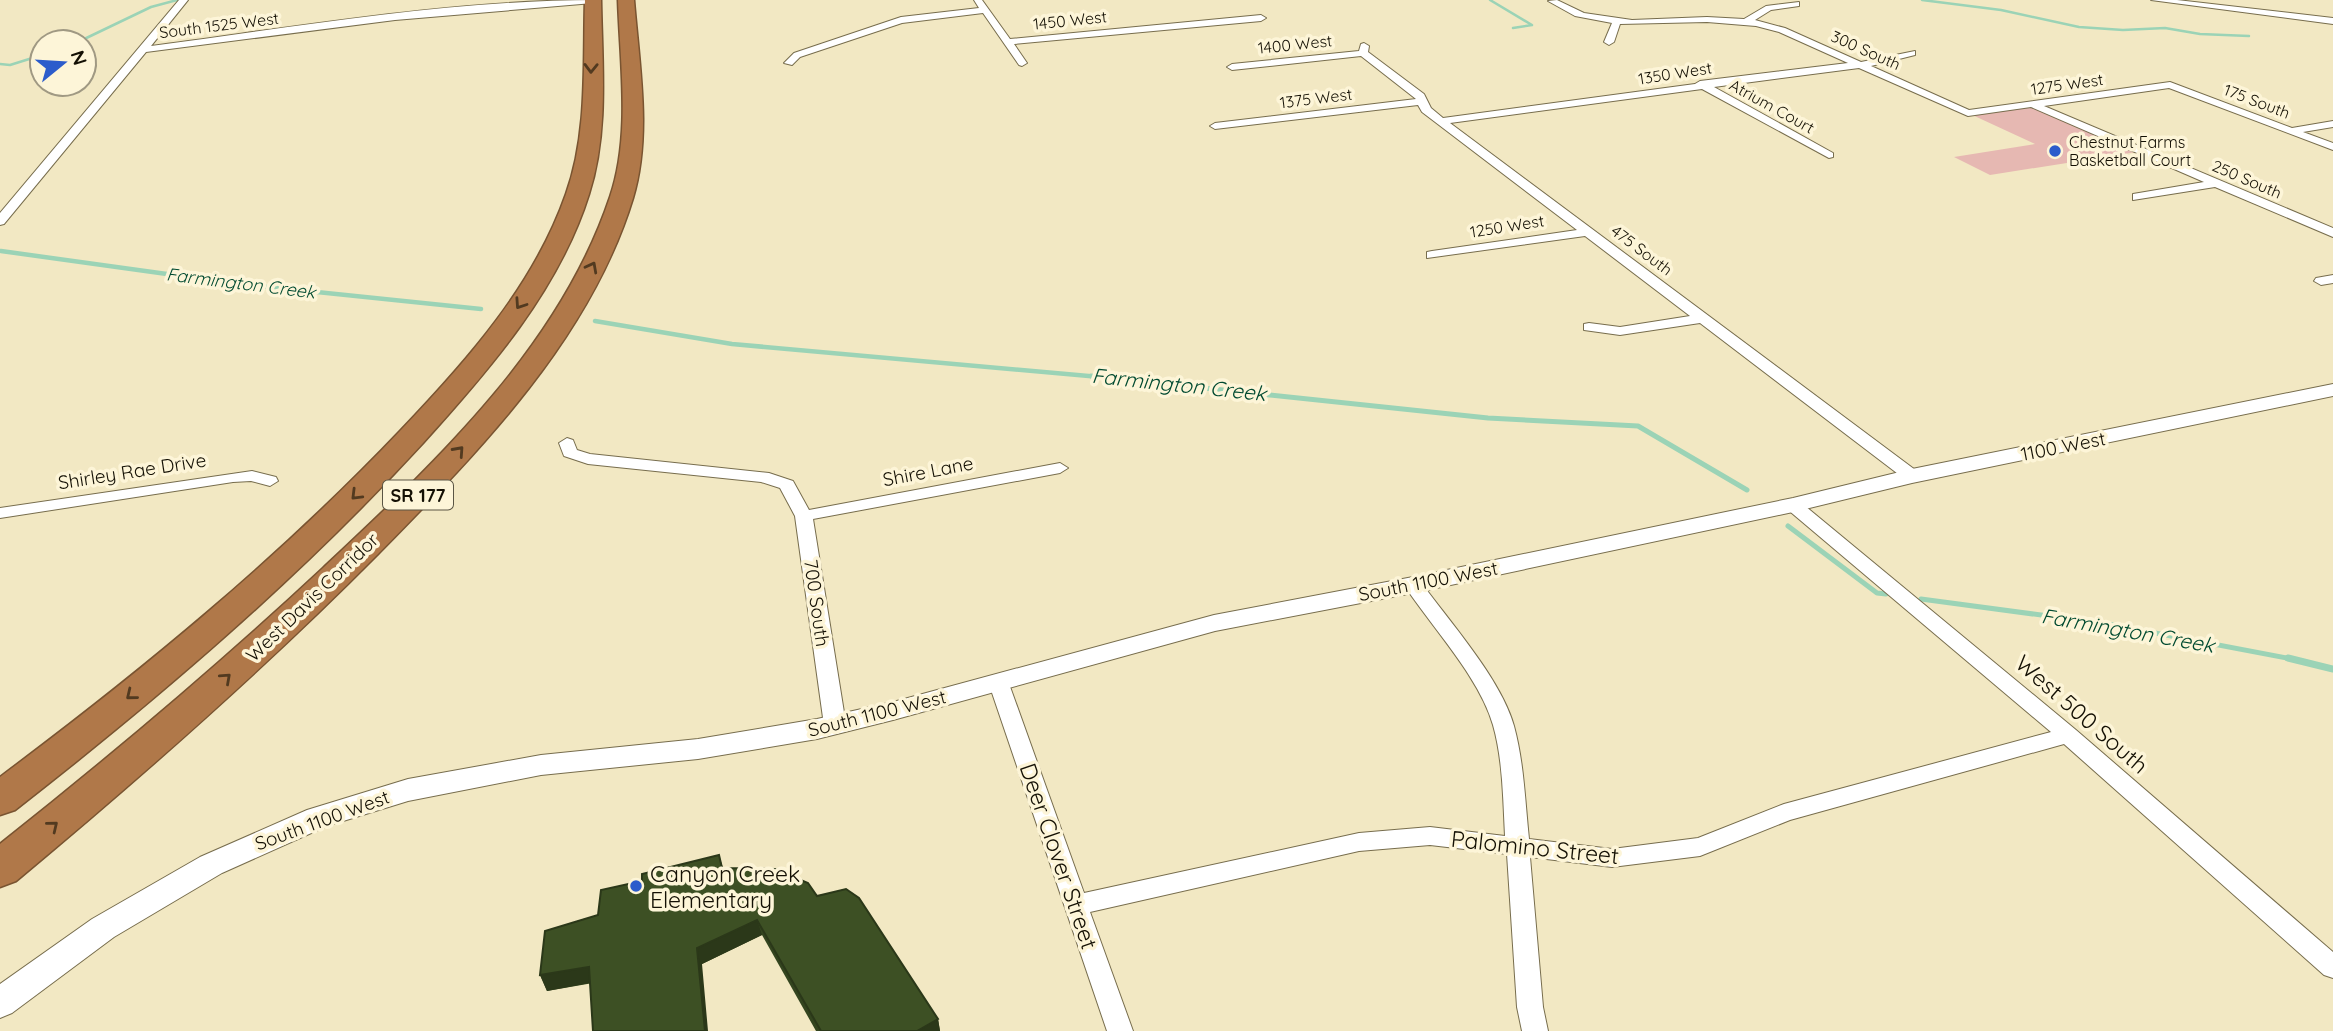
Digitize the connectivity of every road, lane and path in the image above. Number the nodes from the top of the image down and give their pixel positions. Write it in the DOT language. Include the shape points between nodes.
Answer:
graph roads {
  1 [pos="184,0"];
  2 [pos="593,0"];
  3 [pos="626,0"];
  4 [pos="978,0"];
  5 [pos="2155,0"];
  6 [pos="2265,0"];
  7 [pos="1552,1"];
  8 [pos="1796,5"];
  9 [pos="985,10"];
  10 [pos="2270,13"];
  11 [pos="1261,18"];
  12 [pos="1748,20"];
  13 [pos="1617,21"];
  14 [pos="2333,21"];
  15 [pos="1007,42"];
  16 [pos="1609,43"];
  17 [pos="141,50"];
  18 [pos="1363,50"];
  19 [pos="1912,53"];
  20 [pos="789,63"];
  21 [pos="1023,63"];
  22 [pos="1859,64"];
  23 [pos="1232,67"];
  24 [pos="1700,84"];
  25 [pos="2170,85"];
  26 [pos="1422,101"];
  27 [pos="2033,104"];
  28 [pos="1968,113"];
  29 [pos="1441,121"];
  30 [pos="2333,124"];
  31 [pos="1215,126"];
  32 [pos="2291,131"];
  33 [pos="2333,147"];
  34 [pos="1829,155"];
  35 [pos="2218,183"];
  36 [pos="2137,197"];
  37 [pos="0,221"];
  38 [pos="1588,232"];
  39 [pos="2333,233"];
  40 [pos="1432,255"];
  41 [pos="1703,318"];
  42 [pos="1589,327"];
  43 [pos="2333,390"];
  44 [pos="567,443"];
  45 [pos="1060,468"];
  46 [pos="1912,476"];
  47 [pos="270,481"];
  48 [pos="1793,505"];
  49 [pos="0,513"];
  50 [pos="804,516"];
  51 [pos="1413,585"];
  52 [pos="998,681"];
  53 [pos="835,725"];
  54 [pos="2068,735"];
  55 [pos="0,799"];
  56 [pos="1517,847"];
  57 [pos="0,869"];
  58 [pos="1076,905"];
  59 [pos="2333,967"];
  60 [pos="0,1003"];
  61 [pos="1119,1031"];
  62 [pos="1535,1031"];
  1 -- 17 [label="street"];
  2 -- 17 [label="street, South 1525 West" via="395,17"];
  2 -- 55 [label="highway, SR 177, one-way" via="590,138 584,174 562,234 507,323 412,437 307,542 167,666"];
  57 -- 3 [label="highway, West Davis Corridor / SR 177, one-way" via="170,728 323,588 464,445 540,350 589,273 623,193 632,132"];
  4 -- 9 [label="street"];
  5 -- 10 [label="street"];
  6 -- 10 [label="street"];
  7 -- 13 [label="street" via="1580,14"];
  8 -- 12 [label="street" via="1769,8"];
  9 -- 15 [label="street"];
  9 -- 20 [label="street" via="901,20 797,55"];
  10 -- 14 [label="street"];
  11 -- 15 [label="street, 1450 West"];
  12 -- 13 [label="street"];
  12 -- 22 [label="street, 300 South"];
  13 -- 16 [label="street"];
  15 -- 21 [label="street"];
  17 -- 37 [label="street"];
  18 -- 23 [label="street, 1400 West"];
  18 -- 26 [label="street, 475 South"];
  19 -- 22 [label="street, 1350 West"];
  22 -- 24 [label="street, 1350 West"];
  22 -- 28 [label="street, 300 South"];
  24 -- 29 [label="street, 1350 West"];
  24 -- 34 [label="street, Atrium Court"];
  25 -- 27 [label="street, 1275 West"];
  25 -- 32 [label="street, 175 South"];
  26 -- 29 [label="street, 475 South"];
  26 -- 31 [label="street, 1375 West"];
  27 -- 28 [label="street, 1275 West"];
  27 -- 35 [label="street, 250 South"];
  29 -- 38 [label="street, 475 South"];
  30 -- 32 [label="street"];
  32 -- 33 [label="street, 175 South"];
  35 -- 36 [label="street"];
  35 -- 39 [label="street, 250 South"];
  38 -- 40 [label="street, 1250 West"];
  38 -- 41 [label="street, 475 South"];
  41 -- 42 [label="street" via="1620,331"];
  41 -- 46 [label="street, 475 South"];
  43 -- 46 [label="street, 1100 West"];
  44 -- 50 [label="street, 700 South" via="570,453 588,459 763,477 787,485"];
  45 -- 50 [label="street, Shire Lane"];
  46 -- 48 [label="street, 1100 West"];
  47 -- 49 [label="street, Shirley Rae Drive" via="233,477"];
  48 -- 51 [label="street, South 1100 West"];
  48 -- 54 [label="street, West 500 South"];
  50 -- 53 [label="street, 700 South"];
  51 -- 52 [label="street, South 1100 West" via="1214,623"];
  51 -- 56 [label="street" via="1490,693 1503,724 1512,771"];
  52 -- 53 [label="street, South 1100 West"];
  52 -- 58 [label="street, Deer Clover Street"];
  53 -- 60 [label="street, South 1100 West" via="712,747 495,772 348,807 249,846 173,885 67,952"];
  54 -- 56 [label="street, Palomino Street" via="1784,813 1700,848 1612,858"];
  54 -- 59 [label="street, West 500 South"];
  56 -- 58 [label="street, Palomino Street" via="1430,836 1359,842"];
  56 -- 62 [label="street"];
  58 -- 61 [label="street, Deer Clover Street"];
}
